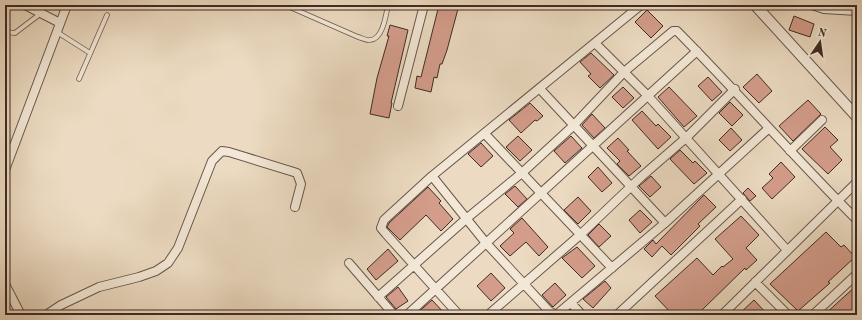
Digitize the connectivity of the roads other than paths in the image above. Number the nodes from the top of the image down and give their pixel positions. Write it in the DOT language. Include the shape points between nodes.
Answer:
graph roads {
  1 [pos="25,5"];
  2 [pos="67,5"];
  3 [pos="285,5"];
  4 [pos="388,5"];
  5 [pos="424,5"];
  6 [pos="641,5"];
  7 [pos="755,5"];
  8 [pos="812,5"];
  9 [pos="857,11"];
  10 [pos="40,14"];
  11 [pos="107,15"];
  12 [pos="60,23"];
  13 [pos="56,31"];
  14 [pos="5,32"];
  15 [pos="595,43"];
  16 [pos="697,51"];
  17 [pos="90,53"];
  18 [pos="624,72"];
  19 [pos="79,79"];
  20 [pos="540,89"];
  21 [pos="735,89"];
  22 [pos="648,96"];
  23 [pos="398,106"];
  24 [pos="857,117"];
  25 [pos="822,120"];
  26 [pos="573,126"];
  27 [pos="769,128"];
  28 [pos="485,134"];
  29 [pos="687,137"];
  30 [pos="592,147"];
  31 [pos="790,151"];
  32 [pos="5,170"];
  33 [pos="523,172"];
  34 [pos="719,173"];
  35 [pos="432,176"];
  36 [pos="857,182"];
  37 [pos="631,186"];
  38 [pos="541,193"];
  39 [pos="742,198"];
  40 [pos="837,200"];
  41 [pos="295,207"];
  42 [pos="466,219"];
  43 [pos="857,220"];
  44 [pos="665,223"];
  45 [pos="580,235"];
  46 [pos="486,243"];
  47 [pos="787,250"];
  48 [pos="349,263"];
  49 [pos="414,265"];
  50 [pos="612,268"];
  51 [pos="857,274"];
  52 [pos="755,282"];
  53 [pos="524,283"];
  54 [pos="5,284"];
  55 [pos="436,289"];
  56 [pos="378,297"];
  57 [pos="571,304"];
  58 [pos="21,315"];
  59 [pos="46,315"];
  60 [pos="394,315"];
  61 [pos="407,315"];
  62 [pos="459,315"];
  63 [pos="488,315"];
  64 [pos="556,315"];
  65 [pos="582,315"];
  66 [pos="617,315"];
  67 [pos="722,315"];
  68 [pos="788,315"];
  69 [pos="813,315"];
  1 -- 10 [label="street"];
  2 -- 12 [label="street"];
  3 -- 4 [label="lane" via="370,41 381,31"];
  5 -- 23 [label="street"];
  6 -- 15 [label="street"];
  7 -- 24 [label="street"];
  8 -- 9 [label="street" via="824,9"];
  10 -- 12 [label="street"];
  10 -- 14 [label="lane" via="15,33"];
  11 -- 17 [label="lane"];
  12 -- 13 [label="street"];
  13 -- 17 [label="lane"];
  13 -- 32 [label="street"];
  15 -- 18 [label="street"];
  15 -- 20 [label="street"];
  16 -- 18 [label="street" via="682,35 673,31"];
  16 -- 21 [label="street"];
  16 -- 22 [label="street"];
  17 -- 19 [label="lane"];
  18 -- 22 [label="street"];
  18 -- 26 [label="street"];
  20 -- 26 [label="street"];
  20 -- 28 [label="street"];
  21 -- 27 [label="street"];
  21 -- 29 [label="street"];
  22 -- 29 [label="street"];
  22 -- 30 [label="street"];
  25 -- 31 [label="street"];
  26 -- 30 [label="street"];
  26 -- 33 [label="street"];
  27 -- 31 [label="street"];
  27 -- 34 [label="street"];
  28 -- 33 [label="street"];
  28 -- 35 [label="street"];
  29 -- 34 [label="street"];
  29 -- 37 [label="street"];
  30 -- 37 [label="street"];
  30 -- 38 [label="street"];
  31 -- 40 [label="street"];
  33 -- 38 [label="street"];
  33 -- 42 [label="street"];
  34 -- 39 [label="street"];
  34 -- 44 [label="street"];
  35 -- 42 [label="street"];
  35 -- 49 [label="street" via="381,225"];
  36 -- 40 [label="street"];
  37 -- 44 [label="street"];
  37 -- 45 [label="street"];
  38 -- 45 [label="street"];
  38 -- 46 [label="street"];
  39 -- 47 [label="street"];
  39 -- 66 [label="street"];
  40 -- 43 [label="street"];
  40 -- 47 [label="street"];
  41 -- 59 [label="street" via="301,184 297,173 222,151 212,161 178,248 168,263 139,277 99,286"];
  42 -- 46 [label="street"];
  42 -- 49 [label="street"];
  44 -- 50 [label="street"];
  45 -- 50 [label="street"];
  45 -- 53 [label="street"];
  46 -- 53 [label="street"];
  46 -- 55 [label="street"];
  47 -- 52 [label="street"];
  48 -- 56 [label="street"];
  49 -- 55 [label="street"];
  49 -- 56 [label="street"];
  50 -- 57 [label="street"];
  51 -- 69 [label="street"];
  52 -- 67 [label="street"];
  52 -- 68 [label="street"];
  53 -- 63 [label="street"];
  53 -- 64 [label="street" via="549,311"];
  54 -- 58 [label="street"];
  55 -- 61 [label="street"];
  55 -- 62 [label="street"];
  56 -- 60 [label="street"];
  57 -- 64 [label="street"];
  57 -- 65 [label="street"];
}
